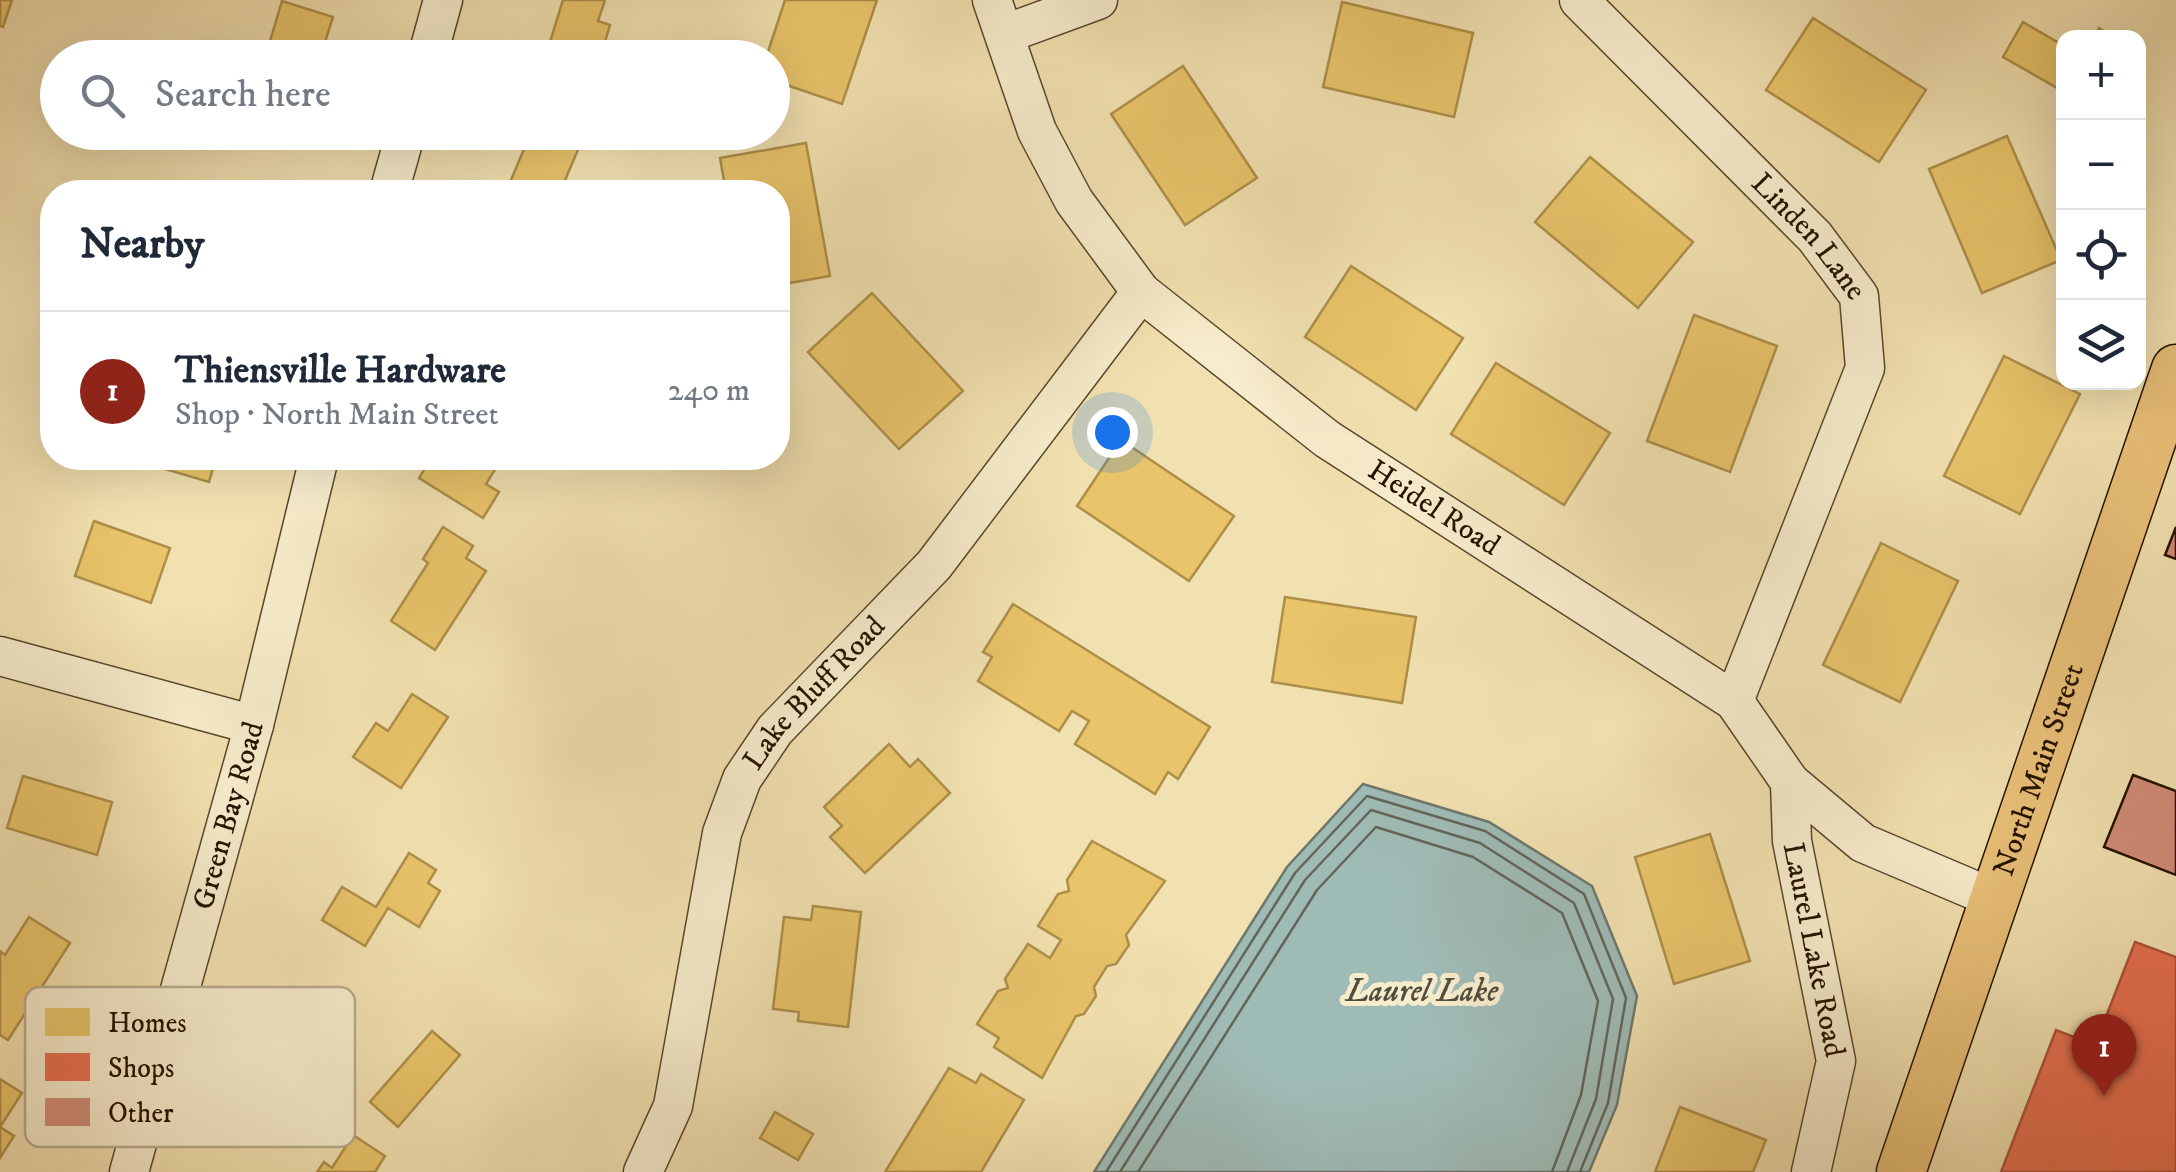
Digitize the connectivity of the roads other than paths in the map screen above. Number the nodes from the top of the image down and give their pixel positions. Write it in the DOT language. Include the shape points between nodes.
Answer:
graph roads {
  1 [pos="443,0"];
  2 [pos="1098,0"];
  3 [pos="1580,0"];
  4 [pos="999,17"];
  5 [pos="432,40"];
  6 [pos="401,150"];
  7 [pos="392,180"];
  8 [pos="1141,292"];
  9 [pos="2176,369"];
  10 [pos="316,470"];
  11 [pos="0,656"];
  12 [pos="1734,701"];
  13 [pos="254,725"];
  14 [pos="1790,782"];
  15 [pos="1995,899"];
  16 [pos="181,987"];
  17 [pos="136,1147"];
  18 [pos="129,1172"];
  19 [pos="643,1172"];
  20 [pos="1811,1172"];
  21 [pos="1902,1172"];
  1 -- 5 [label="street"];
  2 -- 4 [label="street"];
  3 -- 12 [label="street, Linden Lane" via="1815,237 1859,296 1864,368"];
  4 -- 8 [label="street, Heidel Road" via="1037,132 1074,201"];
  6 -- 7 [label="street"];
  8 -- 12 [label="street, Heidel Road" via="1326,439"];
  8 -- 19 [label="street, Lake Bluff Road" via="934,564 775,730 742,779 722,833 673,1106"];
  9 -- 15 [label="main road, North Main Street"];
  10 -- 13 [label="street, Green Bay Road"];
  11 -- 13 [label="street"];
  12 -- 14 [label="street, Heidel Road"];
  13 -- 16 [label="street, Green Bay Road"];
  14 -- 15 [label="street, Heidel Road" via="1863,844"];
  14 -- 20 [label="street, Laurel Lake Road" via="1792,841 1836,1061"];
  15 -- 21 [label="main road, North Main Street"];
  17 -- 18 [label="street, Green Bay Road"];
}
